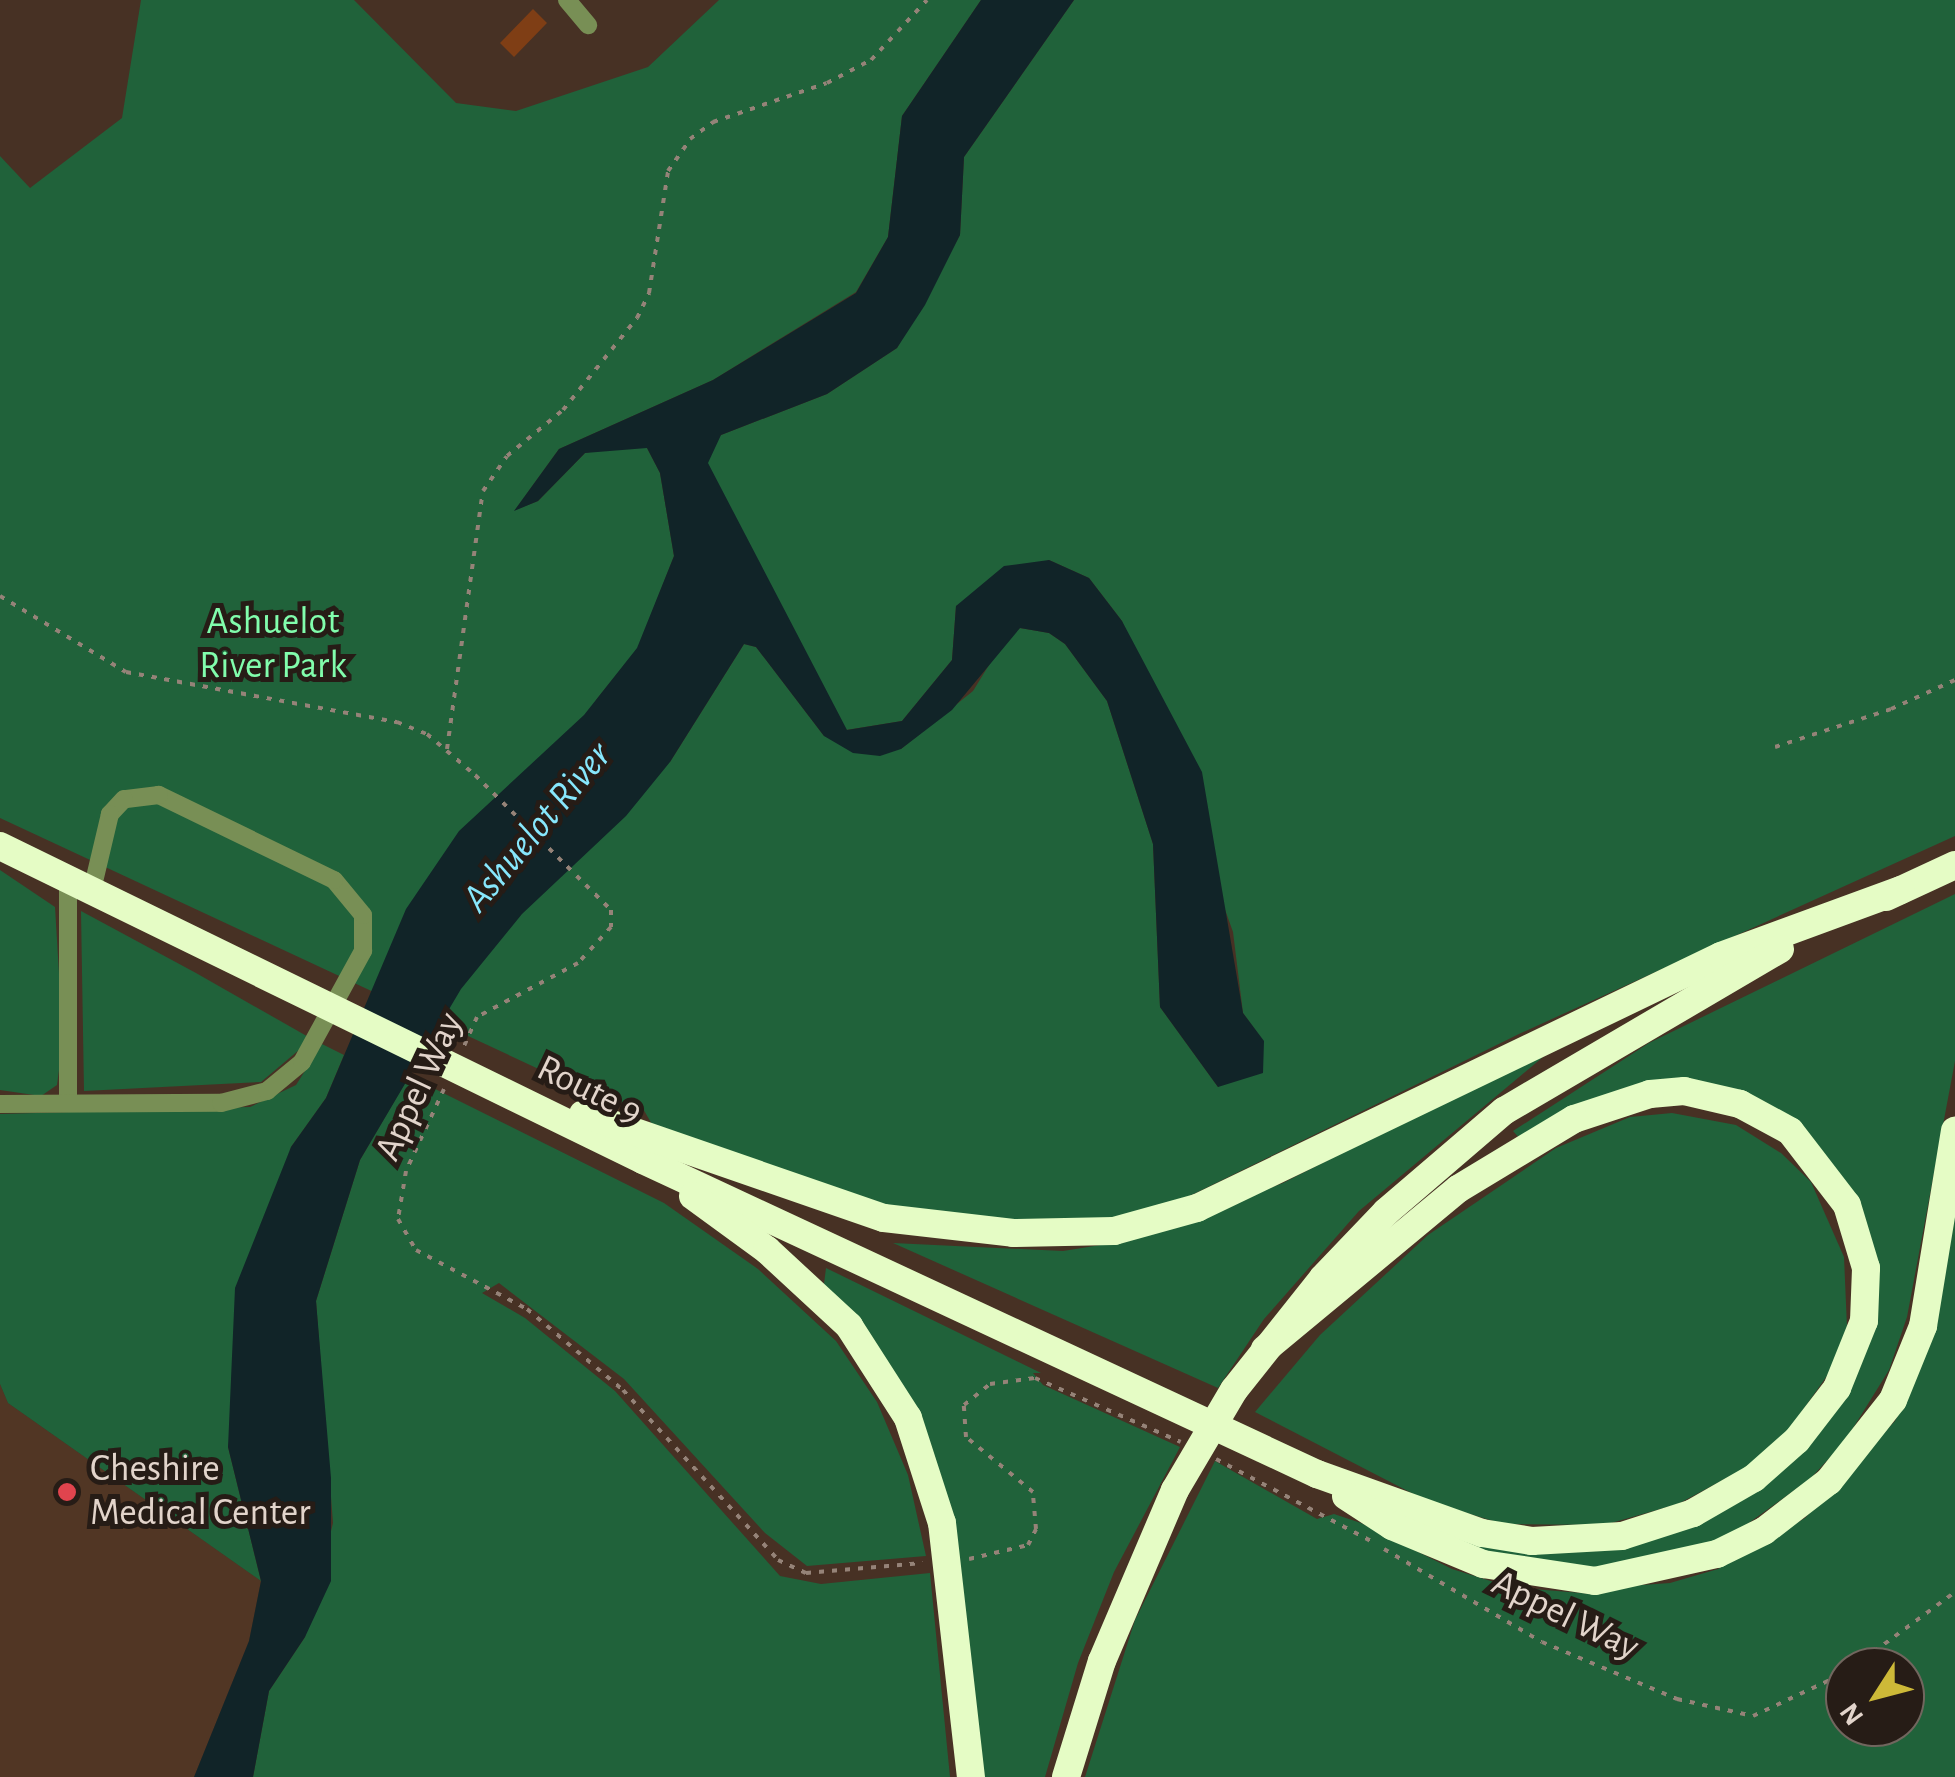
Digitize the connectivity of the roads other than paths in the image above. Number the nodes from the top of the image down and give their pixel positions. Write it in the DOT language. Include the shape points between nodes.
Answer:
graph roads {
  1 [pos="567,0"];
  2 [pos="588,25"];
  3 [pos="0,846"];
  4 [pos="1955,865"];
  5 [pos="80,884"];
  6 [pos="1900,890"];
  7 [pos="486,1082"];
  8 [pos="68,1102"];
  9 [pos="0,1104"];
  10 [pos="1955,1131"];
  11 [pos="643,1160"];
  12 [pos="1265,1349"];
  13 [pos="1318,1474"];
  14 [pos="971,1777"];
  15 [pos="1066,1777"];
  1 -- 2 [label="street"];
  3 -- 5 [label="highway, Route 9"];
  4 -- 6 [label="highway"];
  5 -- 7 [label="highway, Route 9"];
  5 -- 8 [label="street"];
  5 -- 8 [label="street" via="110,814 124,799 159,795 334,880 351,895 366,928 340,999 288,1078 244,1100 221,1103"];
  6 -- 7 [label="highway" via="1721,956 1197,1208 1092,1234 884,1218"];
  6 -- 12 [label="highway" via="1652,1019 1504,1112 1386,1212"];
  7 -- 11 [label="highway, Route 9"];
  8 -- 9 [label="street"];
  10 -- 13 [label="highway" via="1924,1326 1893,1400 1828,1481 1764,1530 1717,1554 1660,1570 1595,1581 1525,1573 1483,1564 1392,1526"];
  11 -- 13 [label="highway, Route 9"];
  11 -- 14 [label="highway" via="813,1290 882,1370 908,1418 942,1523"];
  12 -- 13 [label="highway" via="1458,1189 1537,1138 1618,1101 1684,1091 1740,1104 1790,1131 1847,1204 1866,1268 1864,1321 1854,1354 1798,1440 1709,1505 1622,1536 1532,1541 1468,1528"];
  12 -- 15 [label="highway" via="1234,1390 1147,1546"];
}
